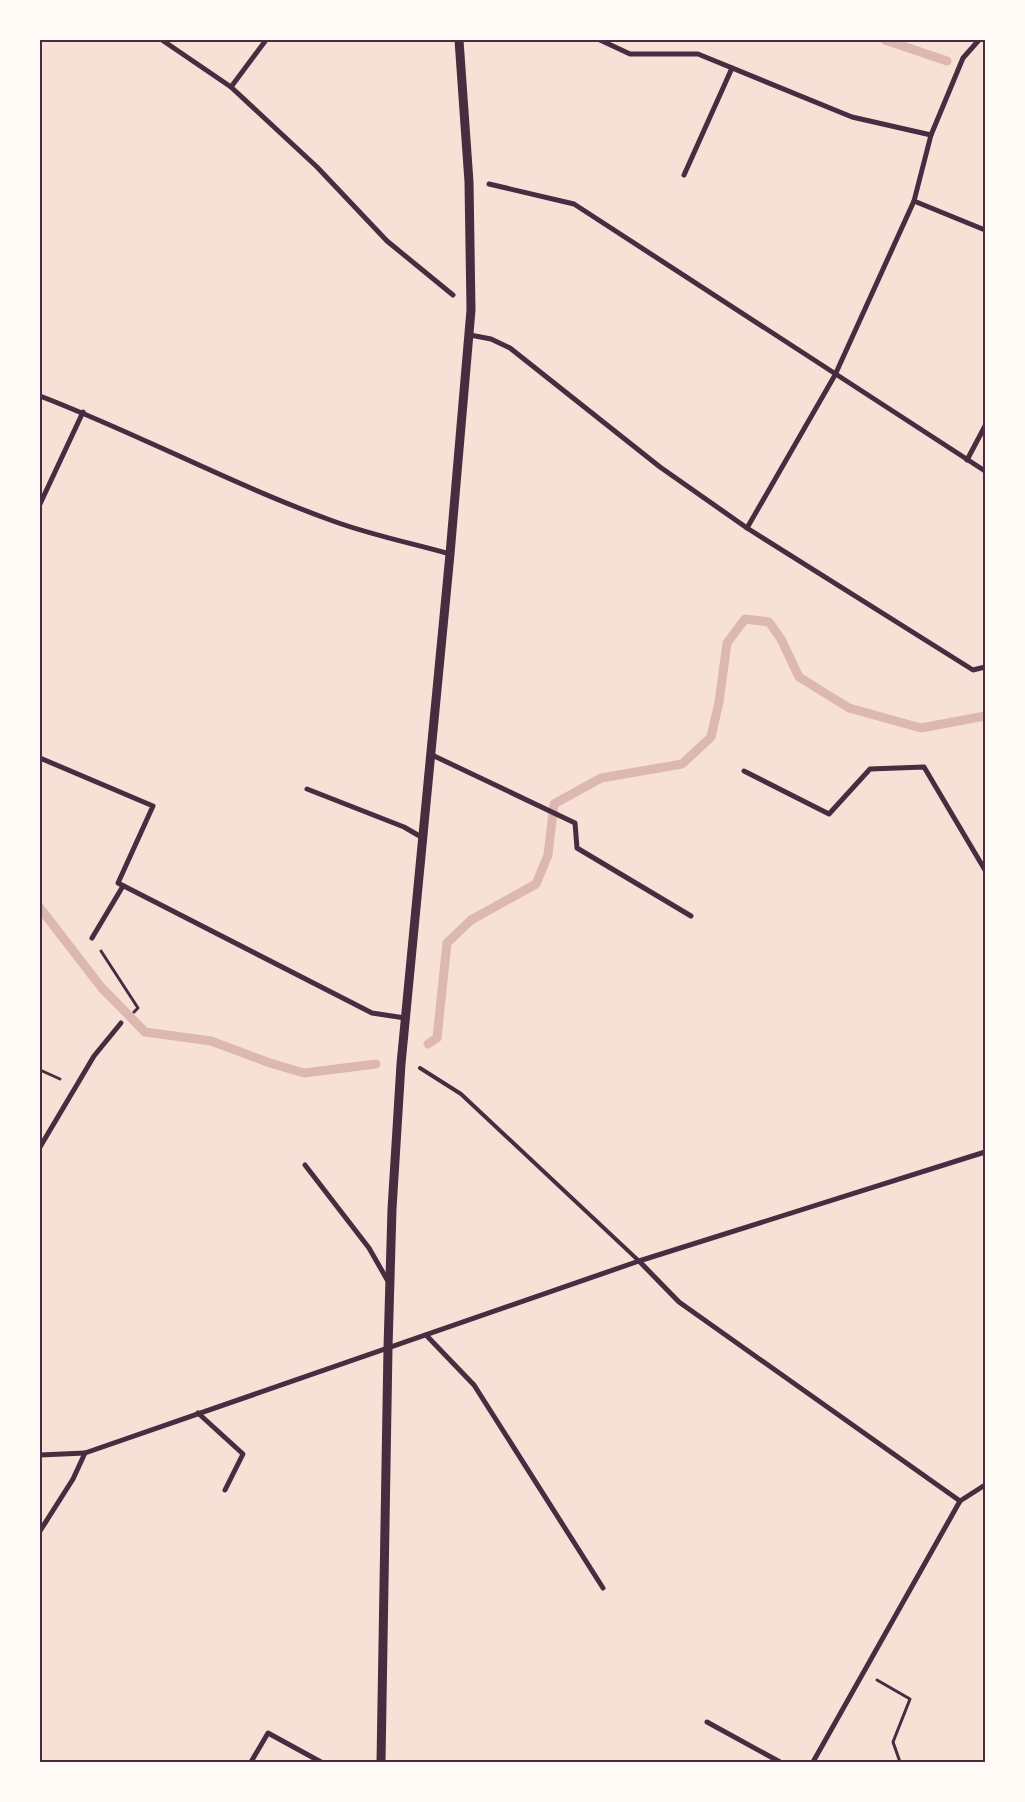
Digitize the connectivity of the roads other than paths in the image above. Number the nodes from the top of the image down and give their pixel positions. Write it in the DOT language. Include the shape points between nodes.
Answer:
graph roads {
  1 [pos="162,40"];
  2 [pos="266,40"];
  3 [pos="459,40"];
  4 [pos="600,40"];
  5 [pos="979,40"];
  6 [pos="732,68"];
  7 [pos="231,87"];
  8 [pos="931,135"];
  9 [pos="684,175"];
  10 [pos="489,184"];
  11 [pos="914,201"];
  12 [pos="985,230"];
  13 [pos="453,295"];
  14 [pos="470,335"];
  15 [pos="835,375"];
  16 [pos="40,396"];
  17 [pos="83,412"];
  18 [pos="985,426"];
  19 [pos="967,460"];
  20 [pos="985,471"];
  21 [pos="40,504"];
  22 [pos="747,528"];
  23 [pos="450,554"];
  24 [pos="985,667"];
  25 [pos="430,754"];
  26 [pos="40,758"];
  27 [pos="744,771"];
  28 [pos="307,789"];
  29 [pos="422,838"];
  30 [pos="985,870"];
  31 [pos="123,886"];
  32 [pos="691,916"];
  33 [pos="92,938"];
  34 [pos="406,1018"];
  35 [pos="121,1023"];
  36 [pos="420,1068"];
  37 [pos="40,1147"];
  38 [pos="985,1152"];
  39 [pos="305,1165"];
  40 [pos="640,1261"];
  41 [pos="390,1284"];
  42 [pos="426,1335"];
  43 [pos="388,1348"];
  44 [pos="198,1413"];
  45 [pos="85,1453"];
  46 [pos="40,1455"];
  47 [pos="985,1484"];
  48 [pos="225,1490"];
  49 [pos="960,1500"];
  50 [pos="40,1531"];
  51 [pos="603,1588"];
  52 [pos="707,1722"];
  53 [pos="250,1762"];
  54 [pos="321,1762"];
  55 [pos="381,1762"];
  56 [pos="780,1762"];
  57 [pos="813,1762"];
  1 -- 7 [label="street"];
  2 -- 7 [label="street"];
  3 -- 14 [label="street" via="469,182"];
  4 -- 6 [label="street" via="630,54 698,54"];
  5 -- 8 [label="street" via="963,58"];
  6 -- 8 [label="street" via="852,117"];
  6 -- 9 [label="street"];
  7 -- 13 [label="street" via="317,167 387,241"];
  8 -- 11 [label="street"];
  10 -- 15 [label="street" via="574,204"];
  11 -- 12 [label="street"];
  11 -- 15 [label="street"];
  14 -- 22 [label="street" via="491,339 510,348 660,467"];
  14 -- 23 [label="street"];
  15 -- 19 [label="street"];
  15 -- 22 [label="street"];
  16 -- 17 [label="street"];
  17 -- 21 [label="street"];
  17 -- 23 [label="street" via="256,490 334,521"];
  18 -- 19 [label="street"];
  19 -- 20 [label="street"];
  22 -- 24 [label="street" via="973,670"];
  23 -- 25 [label="street"];
  25 -- 29 [label="street"];
  25 -- 32 [label="street" via="575,824 577,848"];
  26 -- 31 [label="street" via="153,806 118,883"];
  27 -- 30 [label="street" via="828,814 870,769 924,767"];
  28 -- 29 [label="street" via="404,827"];
  29 -- 34 [label="street"];
  31 -- 33 [label="street"];
  31 -- 34 [label="street" via="372,1013"];
  34 -- 41 [label="street" via="393,1189"];
  35 -- 37 [label="street" via="94,1056"];
  36 -- 40 [label="lane" via="461,1094"];
  38 -- 40 [label="street"];
  39 -- 41 [label="street" via="369,1248"];
  40 -- 42 [label="street"];
  40 -- 49 [label="street" via="679,1302"];
  41 -- 43 [label="street"];
  42 -- 43 [label="street"];
  42 -- 51 [label="street" via="474,1385"];
  43 -- 44 [label="street"];
  43 -- 55 [label="street"];
  44 -- 45 [label="street"];
  44 -- 48 [label="street" via="243,1454"];
  45 -- 46 [label="street"];
  45 -- 50 [label="street" via="73,1479"];
  47 -- 49 [label="street"];
  49 -- 57 [label="street"];
  52 -- 56 [label="street"];
  53 -- 54 [label="street" via="268,1733"];
}
